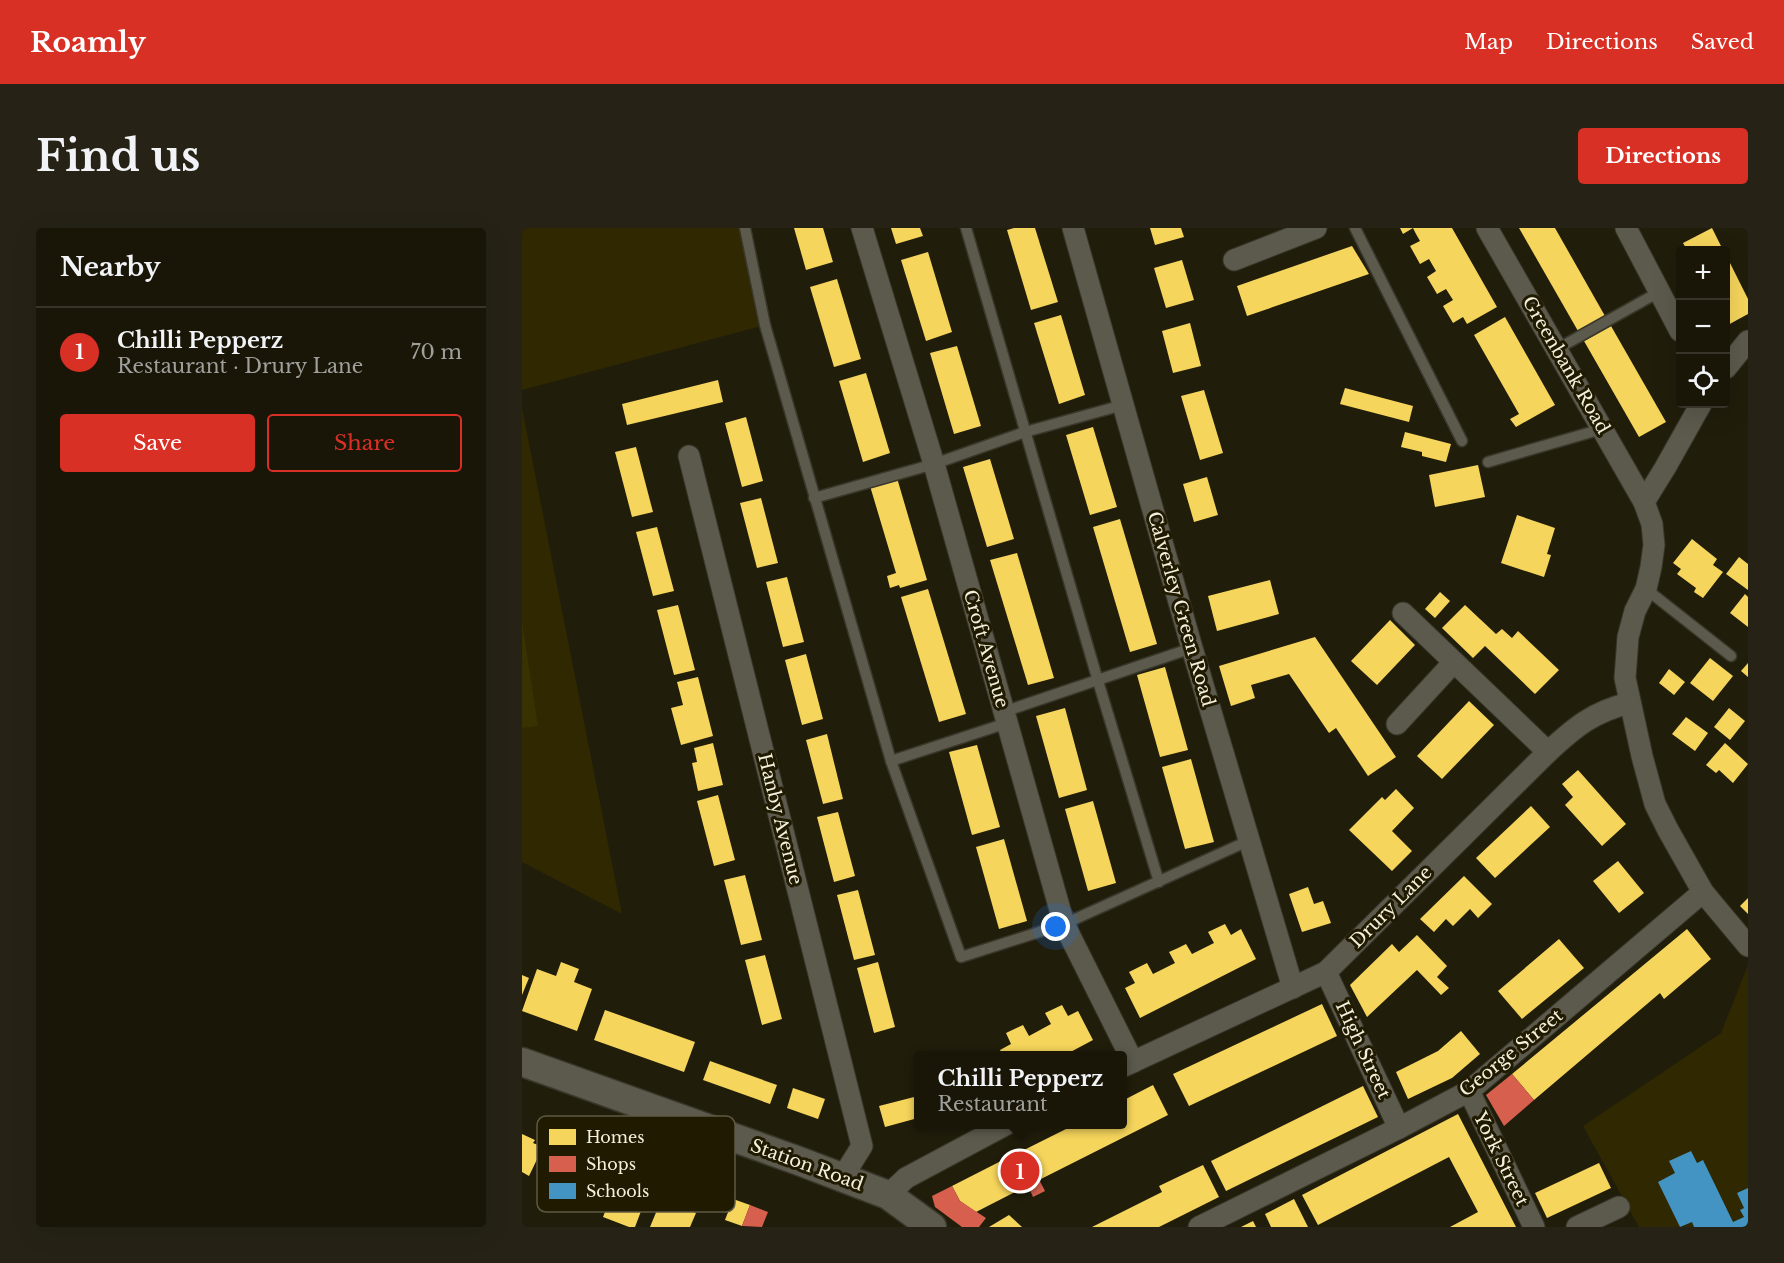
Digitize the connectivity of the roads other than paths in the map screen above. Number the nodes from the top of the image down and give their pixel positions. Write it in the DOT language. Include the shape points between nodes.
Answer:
graph roads {
  1 [pos="745,228"];
  2 [pos="862,228"];
  3 [pos="966,228"];
  4 [pos="1073,228"];
  5 [pos="1316,228"];
  6 [pos="1355,228"];
  7 [pos="1626,228"];
  8 [pos="1489,229"];
  9 [pos="1234,260"];
  10 [pos="1659,292"];
  11 [pos="1676,324"];
  12 [pos="1748,341"];
  13 [pos="1557,349"];
  14 [pos="1730,362"];
  15 [pos="1123,405"];
  16 [pos="1699,408"];
  17 [pos="1602,429"];
  18 [pos="1025,432"];
  19 [pos="1462,441"];
  20 [pos="689,456"];
  21 [pos="1488,462"];
  22 [pos="934,464"];
  23 [pos="814,498"];
  24 [pos="1644,502"];
  25 [pos="1646,589"];
  26 [pos="1403,613"];
  27 [pos="1192,648"];
  28 [pos="1731,656"];
  29 [pos="1454,662"];
  30 [pos="1098,681"];
  31 [pos="1629,703"];
  32 [pos="1005,717"];
  33 [pos="1397,724"];
  34 [pos="1548,752"];
  35 [pos="891,761"];
  36 [pos="1248,841"];
  37 [pos="1159,882"];
  38 [pos="1703,892"];
  39 [pos="1064,924"];
  40 [pos="1748,946"];
  41 [pos="1326,972"];
  42 [pos="1293,988"];
  43 [pos="1121,1051"];
  44 [pos="522,1062"];
  45 [pos="1127,1065"];
  46 [pos="1469,1091"];
  47 [pos="671,1116"];
  48 [pos="1399,1128"];
  49 [pos="999,1129"];
  50 [pos="735,1139"];
  51 [pos="842,1178"];
  52 [pos="888,1196"];
  53 [pos="1619,1207"];
  54 [pos="932,1227"];
  55 [pos="1199,1227"];
  56 [pos="1534,1227"];
  57 [pos="1577,1227"];
  1 -- 23 [label="lane" via="765,325"];
  2 -- 22 [label="street, Croft Avenue"];
  3 -- 18 [label="lane"];
  4 -- 15 [label="street, Calverley Green Road"];
  5 -- 9 [label="street"];
  6 -- 19 [label="lane"];
  7 -- 10 [label="street"];
  8 -- 13 [label="street, Greenbank Road"];
  10 -- 11 [label="street"];
  10 -- 13 [label="lane"];
  12 -- 14 [label="street"];
  13 -- 17 [label="street, Greenbank Road"];
  15 -- 18 [label="lane"];
  15 -- 27 [label="street, Calverley Green Road"];
  16 -- 24 [label="street"];
  17 -- 21 [label="lane"];
  17 -- 24 [label="street, Greenbank Road"];
  18 -- 22 [label="lane"];
  18 -- 30 [label="lane"];
  20 -- 51 [label="street, Hanby Avenue" via="862,1146"];
  22 -- 23 [label="lane"];
  22 -- 32 [label="street, Croft Avenue"];
  23 -- 35 [label="lane"];
  24 -- 25 [label="street, Greenbank Road" via="1654,545"];
  25 -- 28 [label="lane"];
  25 -- 31 [label="street, Greenbank Road" via="1628,638 1625,678"];
  26 -- 29 [label="street"];
  27 -- 30 [label="lane"];
  27 -- 36 [label="street, Calverley Green Road"];
  29 -- 33 [label="street"];
  29 -- 34 [label="street"];
  30 -- 32 [label="lane"];
  30 -- 37 [label="lane"];
  31 -- 34 [label="street, Drury Lane" via="1580,723"];
  31 -- 38 [label="street, Greenbank Road" via="1654,804"];
  32 -- 35 [label="lane"];
  32 -- 39 [label="street, Croft Avenue"];
  34 -- 41 [label="street, Drury Lane"];
  35 -- 39 [label="lane" via="961,957"];
  36 -- 37 [label="lane"];
  36 -- 42 [label="street, Calverley Green Road"];
  37 -- 39 [label="lane"];
  38 -- 40 [label="street, Greenbank Road"];
  38 -- 46 [label="street, George Street"];
  39 -- 43 [label="street, Croft Avenue"];
  41 -- 42 [label="street, Drury Lane"];
  41 -- 48 [label="street, High Street"];
  42 -- 45 [label="street, Drury Lane"];
  44 -- 47 [label="street, Station Road"];
  46 -- 48 [label="street, George Street"];
  46 -- 56 [label="street, York Street"];
  48 -- 55 [label="street, George Street"];
  49 -- 52 [label="street" via="906,1178"];
  50 -- 51 [label="street, Station Road"];
  51 -- 52 [label="street, Station Road"];
  52 -- 54 [label="street, Station Road"];
  53 -- 57 [label="street"];
}
